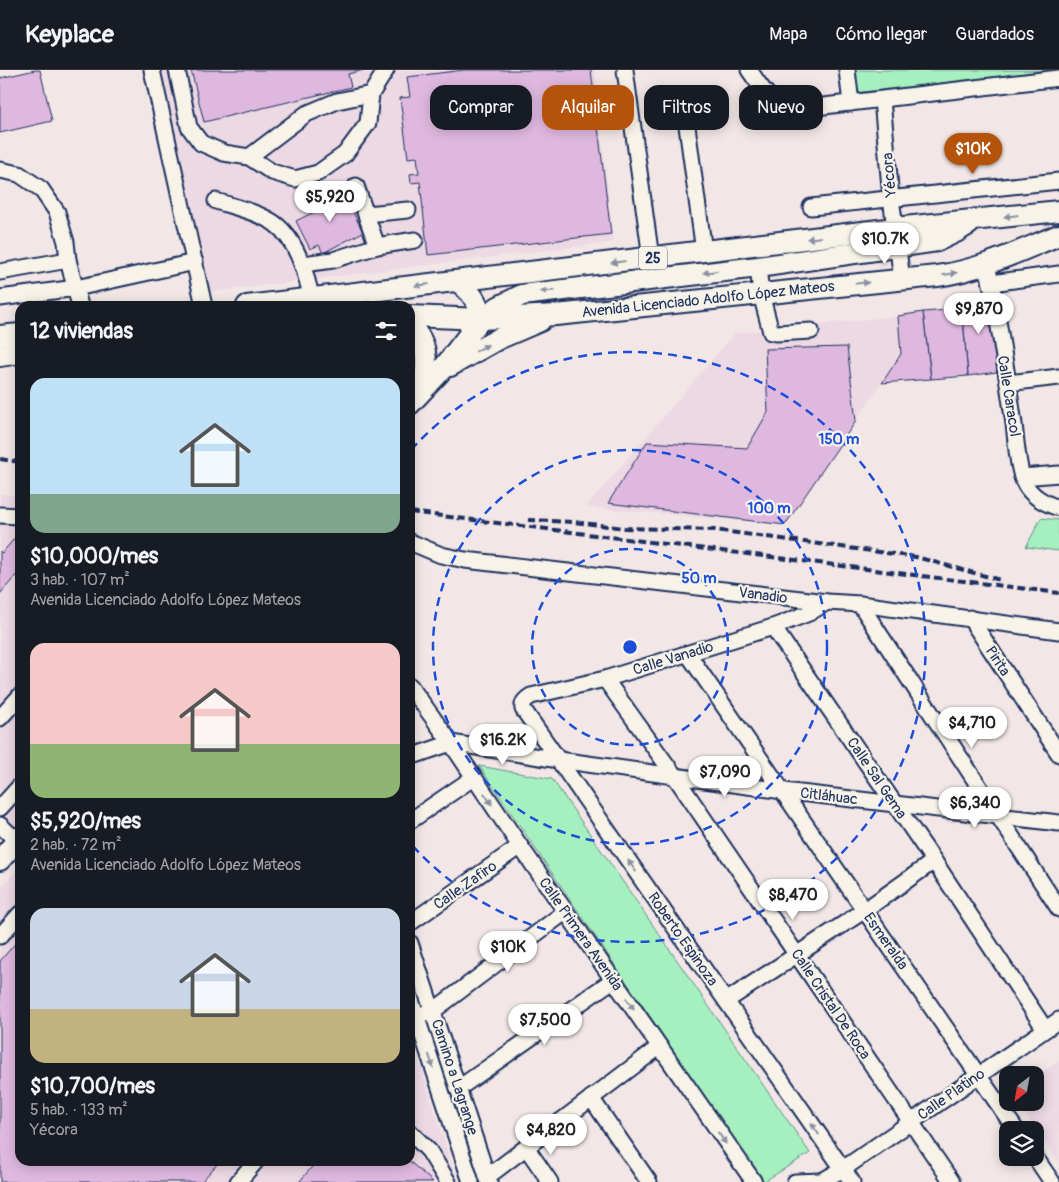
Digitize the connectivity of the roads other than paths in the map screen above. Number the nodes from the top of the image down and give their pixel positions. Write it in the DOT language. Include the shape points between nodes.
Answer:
graph roads {
  1 [pos="152,70"];
  2 [pos="177,70"];
  3 [pos="386,70"];
  4 [pos="625,70"];
  5 [pos="748,70"];
  6 [pos="847,70"];
  7 [pos="1059,78"];
  8 [pos="371,94"];
  9 [pos="882,100"];
  10 [pos="851,103"];
  11 [pos="688,130"];
  12 [pos="249,157"];
  13 [pos="0,170"];
  14 [pos="1059,181"];
  15 [pos="356,186"];
  16 [pos="891,198"];
  17 [pos="216,201"];
  18 [pos="811,207"];
  19 [pos="408,210"];
  20 [pos="1059,211"];
  21 [pos="367,214"];
  22 [pos="1059,235"];
  23 [pos="897,237"];
  24 [pos="415,240"];
  25 [pos="377,246"];
  26 [pos="704,252"];
  27 [pos="651,258"];
  28 [pos="68,260"];
  29 [pos="195,262"];
  30 [pos="303,264"];
  31 [pos="758,267"];
  32 [pos="0,272"];
  33 [pos="989,274"];
  34 [pos="1059,274"];
  35 [pos="902,279"];
  36 [pos="457,281"];
  37 [pos="76,288"];
  38 [pos="761,294"];
  39 [pos="0,298"];
  40 [pos="79,301"];
  41 [pos="203,301"];
  42 [pos="312,301"];
  43 [pos="319,301"];
  44 [pos="556,315"];
  45 [pos="415,316"];
  46 [pos="482,319"];
  47 [pos="812,331"];
  48 [pos="15,334"];
  49 [pos="0,336"];
  50 [pos="415,337"];
  51 [pos="15,354"];
  52 [pos="0,356"];
  53 [pos="440,372"];
  54 [pos="1059,377"];
  55 [pos="1008,383"];
  56 [pos="416,398"];
  57 [pos="1059,474"];
  58 [pos="1022,477"];
  59 [pos="1059,508"];
  60 [pos="0,516"];
  61 [pos="15,516"];
  62 [pos="415,544"];
  63 [pos="828,602"];
  64 [pos="860,604"];
  65 [pos="970,618"];
  66 [pos="773,627"];
  67 [pos="1059,631"];
  68 [pos="688,654"];
  69 [pos="605,680"];
  70 [pos="415,693"];
  71 [pos="15,702"];
  72 [pos="523,709"];
  73 [pos="0,718"];
  74 [pos="451,743"];
  75 [pos="1059,754"];
  76 [pos="415,755"];
  77 [pos="559,760"];
  78 [pos="674,775"];
  79 [pos="473,778"];
  80 [pos="784,791"];
  81 [pos="15,792"];
  82 [pos="895,804"];
  83 [pos="0,808"];
  84 [pos="998,816"];
  85 [pos="415,818"];
  86 [pos="1059,823"];
  87 [pos="0,825"];
  88 [pos="15,837"];
  89 [pos="15,842"];
  90 [pos="520,846"];
  91 [pos="0,860"];
  92 [pos="934,861"];
  93 [pos="1059,909"];
  94 [pos="865,910"];
  95 [pos="565,912"];
  96 [pos="15,920"];
  97 [pos="415,920"];
  98 [pos="0,936"];
  99 [pos="797,954"];
  100 [pos="415,958"];
  101 [pos="613,980"];
  102 [pos="726,1001"];
  103 [pos="433,1011"];
  104 [pos="415,1012"];
  105 [pos="416,1015"];
  106 [pos="1059,1020"];
  107 [pos="1045,1029"];
  108 [pos="659,1047"];
  109 [pos="978,1074"];
  110 [pos="459,1088"];
  111 [pos="591,1098"];
  112 [pos="1010,1121"];
  113 [pos="912,1122"];
  114 [pos="415,1137"];
  115 [pos="526,1148"];
  116 [pos="252,1166"];
  117 [pos="1041,1166"];
  118 [pos="843,1169"];
  119 [pos="488,1180"];
  120 [pos="822,1181"];
  121 [pos="238,1182"];
  122 [pos="448,1182"];
  123 [pos="471,1182"];
  124 [pos="550,1182"];
  125 [pos="650,1182"];
  126 [pos="754,1182"];
  127 [pos="795,1182"];
  128 [pos="852,1182"];
  129 [pos="952,1182"];
  130 [pos="1052,1182"];
  1 -- 29 [label="street"];
  2 -- 12 [label="street" via="189,127 202,143 224,153"];
  3 -- 8 [label="street"];
  4 -- 27 [label="street"];
  5 -- 10 [label="street" via="776,103 789,109"];
  6 -- 10 [label="street"];
  7 -- 9 [label="street"];
  8 -- 12 [label="street" via="337,101 306,114"];
  8 -- 12 [label="street" via="368,123 344,154 318,173 294,179 272,172"];
  9 -- 10 [label="street"];
  9 -- 16 [label="street, Yécora"];
  11 -- 26 [label="street"];
  13 -- 28 [label="street" via="19,174 41,189 57,212"];
  14 -- 16 [label="street"];
  15 -- 21 [label="street"];
  16 -- 18 [label="street"];
  16 -- 23 [label="street, Yécora"];
  17 -- 30 [label="street" via="258,214 275,224"];
  19 -- 21 [label="street"];
  20 -- 23 [label="main road, one-way" via="973,221 938,241"];
  21 -- 25 [label="street"];
  22 -- 33 [label="main road, Avenida Licenciado Adolfo López Mateos"];
  23 -- 26 [label="main road, 25, one-way"];
  23 -- 31 [label="main road"];
  23 -- 35 [label="street, Yécora"];
  24 -- 25 [label="street"];
  25 -- 30 [label="street" via="347,257"];
  26 -- 27 [label="main road, 25"];
  27 -- 36 [label="main road, 25, one-way"];
  28 -- 32 [label="street"];
  28 -- 37 [label="street"];
  29 -- 37 [label="street"];
  29 -- 41 [label="street"];
  30 -- 42 [label="street"];
  31 -- 38 [label="street"];
  31 -- 46 [label="main road, one-way" via="522,295"];
  33 -- 34 [label="street"];
  35 -- 33 [label="main road, Avenida Licenciado Adolfo López Mateos, one-way"];
  33 -- 55 [label="street, Calle Caracol"];
  38 -- 35 [label="main road, Avenida Licenciado Adolfo López Mateos, one-way"];
  36 -- 43 [label="main road, 25, one-way"];
  36 -- 46 [label="main road" via="477,301"];
  37 -- 39 [label="street"];
  37 -- 40 [label="street"];
  38 -- 44 [label="main road, Avenida Licenciado Adolfo López Mateos"];
  38 -- 47 [label="street" via="771,332"];
  44 -- 46 [label="main road, Avenida Licenciado Adolfo López Mateos"];
  53 -- 44 [label="main road, one-way" via="498,339"];
  45 -- 46 [label="main road, Avenida Licenciado Adolfo López Mateos"];
  46 -- 53 [label="main road"];
  48 -- 49 [label="main road"];
  50 -- 56 [label="main road" via="426,353 427,365"];
  51 -- 52 [label="main road"];
  53 -- 56 [label="main road"];
  54 -- 55 [label="street"];
  55 -- 58 [label="street, Calle Caracol"];
  57 -- 58 [label="street"];
  58 -- 59 [label="street, Calle Caracol" via="1038,499"];
  60 -- 61 [label="street"];
  62 -- 63 [label="street, Vanadio" via="441,555 465,560"];
  63 -- 64 [label="street, Vanadio"];
  63 -- 66 [label="street, Calle Vanadio" via="809,614"];
  64 -- 65 [label="street, Vanadio"];
  64 -- 84 [label="street"];
  65 -- 67 [label="street, Vanadio"];
  65 -- 75 [label="street, Pirita"];
  66 -- 68 [label="street, Calle Vanadio"];
  66 -- 82 [label="street, Calle Sal Gema"];
  68 -- 69 [label="street, Calle Vanadio"];
  68 -- 80 [label="street, Esmeralda"];
  69 -- 72 [label="street, Calle Vanadio" via="531,696 524,702"];
  69 -- 78 [label="street, Calle Cristal De Roca"];
  70 -- 74 [label="street, Calle Primera Avenida"];
  71 -- 73 [label="street"];
  72 -- 77 [label="street, Roberto Espinoza"];
  74 -- 76 [label="street"];
  74 -- 77 [label="street, Citláhuac"];
  74 -- 79 [label="street, Calle Primera Avenida"];
  77 -- 78 [label="street, Citláhuac"];
  102 -- 77 [label="street, Roberto Espinoza, one-way"];
  78 -- 80 [label="street, Citláhuac"];
  78 -- 99 [label="street, Calle Cristal De Roca"];
  79 -- 85 [label="street"];
  79 -- 90 [label="street, Calle Primera Avenida, one-way"];
  80 -- 82 [label="street, Citláhuac"];
  80 -- 94 [label="street, Esmeralda"];
  81 -- 83 [label="street"];
  82 -- 84 [label="street, Citláhuac"];
  82 -- 92 [label="street, Calle Sal Gema"];
  84 -- 86 [label="street, Citláhuac"];
  84 -- 93 [label="street"];
  87 -- 88 [label="street"];
  89 -- 91 [label="main road"];
  90 -- 95 [label="street, Calle Primera Avenida"];
  90 -- 97 [label="street, Calle Zafiro"];
  92 -- 94 [label="street"];
  92 -- 107 [label="street, Calle Sal Gema"];
  94 -- 99 [label="street"];
  94 -- 109 [label="street, Esmeralda"];
  95 -- 101 [label="street, Calle Primera Avenida"];
  95 -- 103 [label="street"];
  96 -- 98 [label="street"];
  99 -- 102 [label="street"];
  99 -- 113 [label="street, Calle Cristal De Roca"];
  100 -- 103 [label="street, Camino a Lagrange"];
  101 -- 108 [label="street, Calle Primera Avenida, one-way"];
  101 -- 110 [label="street"];
  118 -- 102 [label="street, Roberto Espinoza, one-way"];
  103 -- 105 [label="street"];
  103 -- 110 [label="street, Camino a Lagrange"];
  104 -- 105 [label="street, Camino a Lagrange"];
  105 -- 123 [label="street, Camino a Lagrange, one-way"];
  106 -- 107 [label="street, Calle Platino"];
  107 -- 109 [label="street, Calle Platino"];
  108 -- 111 [label="street"];
  108 -- 126 [label="street, Calle Primera Avenida, one-way"];
  109 -- 112 [label="street, Esmeralda"];
  109 -- 113 [label="street, Calle Platino"];
  110 -- 119 [label="street, Camino a Lagrange"];
  111 -- 115 [label="street"];
  111 -- 125 [label="street"];
  113 -- 118 [label="street, Calle Platino"];
  113 -- 129 [label="street, Calle Cristal De Roca"];
  114 -- 122 [label="street" via="429,1151"];
  115 -- 119 [label="street"];
  115 -- 124 [label="street"];
  116 -- 121 [label="street"];
  117 -- 130 [label="street"];
  118 -- 120 [label="street, Calle Platino"];
  118 -- 128 [label="street, Roberto Espinoza"];
  120 -- 127 [label="street"];
}
